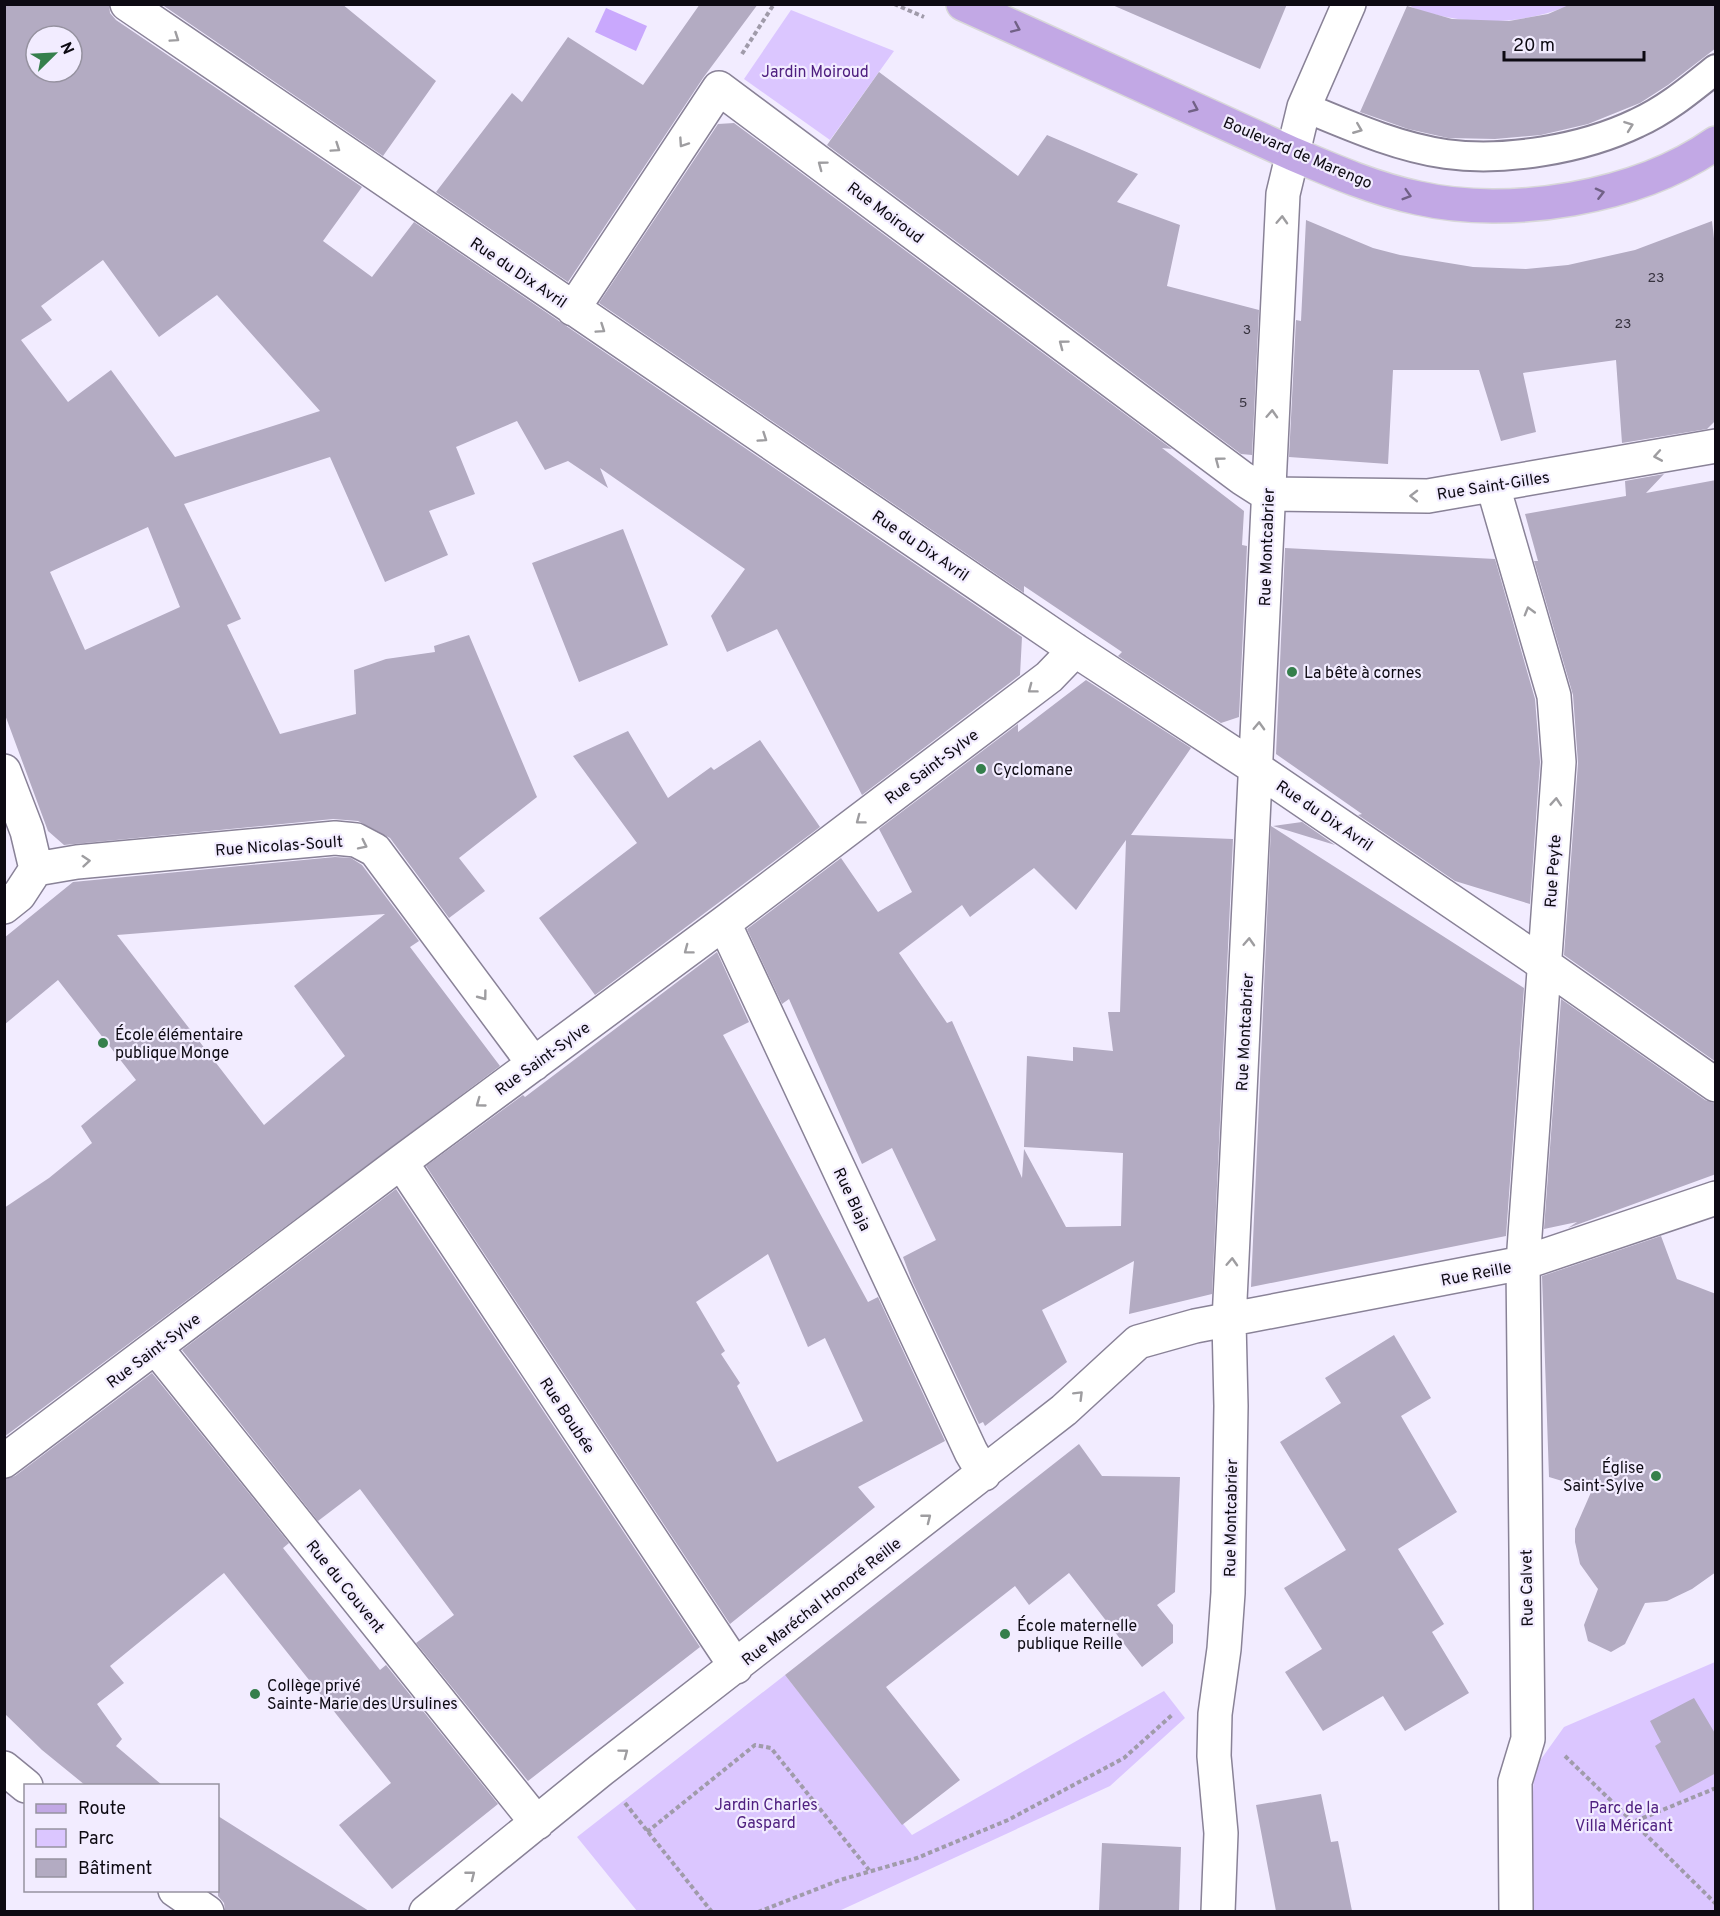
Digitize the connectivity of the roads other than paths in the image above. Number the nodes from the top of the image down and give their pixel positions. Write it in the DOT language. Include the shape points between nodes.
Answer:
graph roads {
  1 [pos="127,4"];
  2 [pos="963,4"];
  3 [pos="1348,4"];
  4 [pos="1716,69"];
  5 [pos="1304,107"];
  6 [pos="1293,153"];
  7 [pos="1711,153"];
  8 [pos="573,309"];
  9 [pos="1716,446"];
  10 [pos="1493,486"];
  11 [pos="1267,494"];
  12 [pos="1075,650"];
  13 [pos="1257,769"];
  14 [pos="4,771"];
  15 [pos="36,869"];
  16 [pos="4,907"];
  17 [pos="724,923"];
  18 [pos="1545,965"];
  19 [pos="534,1064"];
  20 [pos="1716,1085"];
  21 [pos="401,1162"];
  22 [pos="1716,1198"];
  23 [pos="1523,1263"];
  24 [pos="1229,1321"];
  25 [pos="156,1347"];
  26 [pos="4,1461"];
  27 [pos="984,1474"];
  28 [pos="736,1667"];
  29 [pos="4,1768"];
  30 [pos="25,1784"];
  31 [pos="537,1823"];
  32 [pos="178,1892"];
  33 [pos="207,1911"];
  34 [pos="426,1911"];
  35 [pos="1218,1911"];
  36 [pos="1516,1911"];
  1 -- 8 [label="street, Rue du Dix Avril, one-way"];
  2 -- 6 [label="main road, Boulevard de Marengo, one-way"];
  3 -- 5 [label="street, Rue Montcabrier"];
  5 -- 4 [label="lane, one-way" via="1382,139 1446,154 1507,157 1570,146 1637,124 1685,95"];
  5 -- 6 [label="street, Rue Montcabrier"];
  6 -- 7 [label="main road, Boulevard de Marengo, one-way" via="1347,176 1418,198 1480,206 1541,204 1602,193"];
  11 -- 6 [label="street, Rue Montcabrier, one-way" via="1283,194"];
  11 -- 8 [label="street, Rue Moiroud, one-way" via="719,88"];
  8 -- 12 [label="street, Rue du Dix Avril, one-way"];
  9 -- 10 [label="street, Rue Saint-Gilles, one-way"];
  10 -- 11 [label="street, Rue Saint-Gilles, one-way" via="1428,496"];
  18 -- 10 [label="street, Rue Peyte, one-way" via="1559,762 1554,696"];
  13 -- 11 [label="street, Rue Montcabrier, one-way"];
  12 -- 13 [label="street, Rue du Dix Avril"];
  12 -- 17 [label="street, Rue Saint-Sylve, one-way" via="1049,676"];
  13 -- 18 [label="street, Rue du Dix Avril"];
  24 -- 13 [label="street, Rue Montcabrier, one-way"];
  14 -- 15 [label="street" via="27,831"];
  15 -- 16 [label="street" via="19,895"];
  15 -- 19 [label="street, Rue Nicolas-Soult, one-way" via="323,839 356,840 375,850"];
  17 -- 19 [label="street, Rue Saint-Sylve, one-way"];
  17 -- 27 [label="street, Rue Blaja"];
  18 -- 20 [label="street, Rue du Dix Avril"];
  18 -- 23 [label="street, Rue Peyte"];
  19 -- 21 [label="street, Rue Saint-Sylve, one-way"];
  21 -- 25 [label="street, Rue Saint-Sylve"];
  21 -- 28 [label="street, Rue Boubée"];
  22 -- 23 [label="street, Rue Reille"];
  23 -- 24 [label="street, Rue Reille"];
  23 -- 36 [label="street, Rue Calvet" via="1528,1739 1515,1782"];
  27 -- 24 [label="street, Rue Maréchal Honoré Reille, one-way" via="1064,1410 1138,1342"];
  24 -- 35 [label="street, Rue Montcabrier" via="1228,1593 1214,1756 1221,1833"];
  25 -- 26 [label="street, Rue Saint-Sylve"];
  25 -- 31 [label="street, Rue du Couvent"];
  28 -- 27 [label="street, Rue Maréchal Honoré Reille, one-way"];
  31 -- 28 [label="street, Rue Maréchal Honoré Reille, one-way"];
  29 -- 30 [label="street"];
  34 -- 31 [label="street, Rue Maréchal Honoré Reille, one-way"];
  32 -- 33 [label="street"];
}
